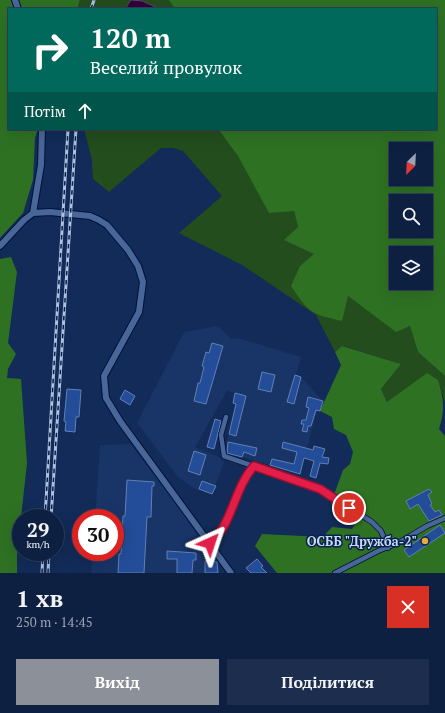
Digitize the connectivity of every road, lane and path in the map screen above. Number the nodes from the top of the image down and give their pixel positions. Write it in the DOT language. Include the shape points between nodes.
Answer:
graph roads {
  1 [pos="42,130"];
  2 [pos="33,213"];
  3 [pos="0,246"];
  4 [pos="226,417"];
  5 [pos="254,466"];
  6 [pos="445,518"];
  7 [pos="210,543"];
  8 [pos="388,548"];
  9 [pos="231,573"];
  10 [pos="335,573"];
  1 -- 2 [label="street" via="41,165"];
  2 -- 3 [label="street"];
  2 -- 7 [label="street" via="90,216 107,225 138,266 144,282 138,312 104,376 106,398 120,421"];
  4 -- 5 [label="street" via="221,434 223,453"];
  5 -- 7 [label="street" via="243,482 218,537"];
  5 -- 8 [label="street" via="327,493 372,522 381,531"];
  6 -- 8 [label="street"];
  7 -- 9 [label="street"];
  8 -- 10 [label="street"];
}
